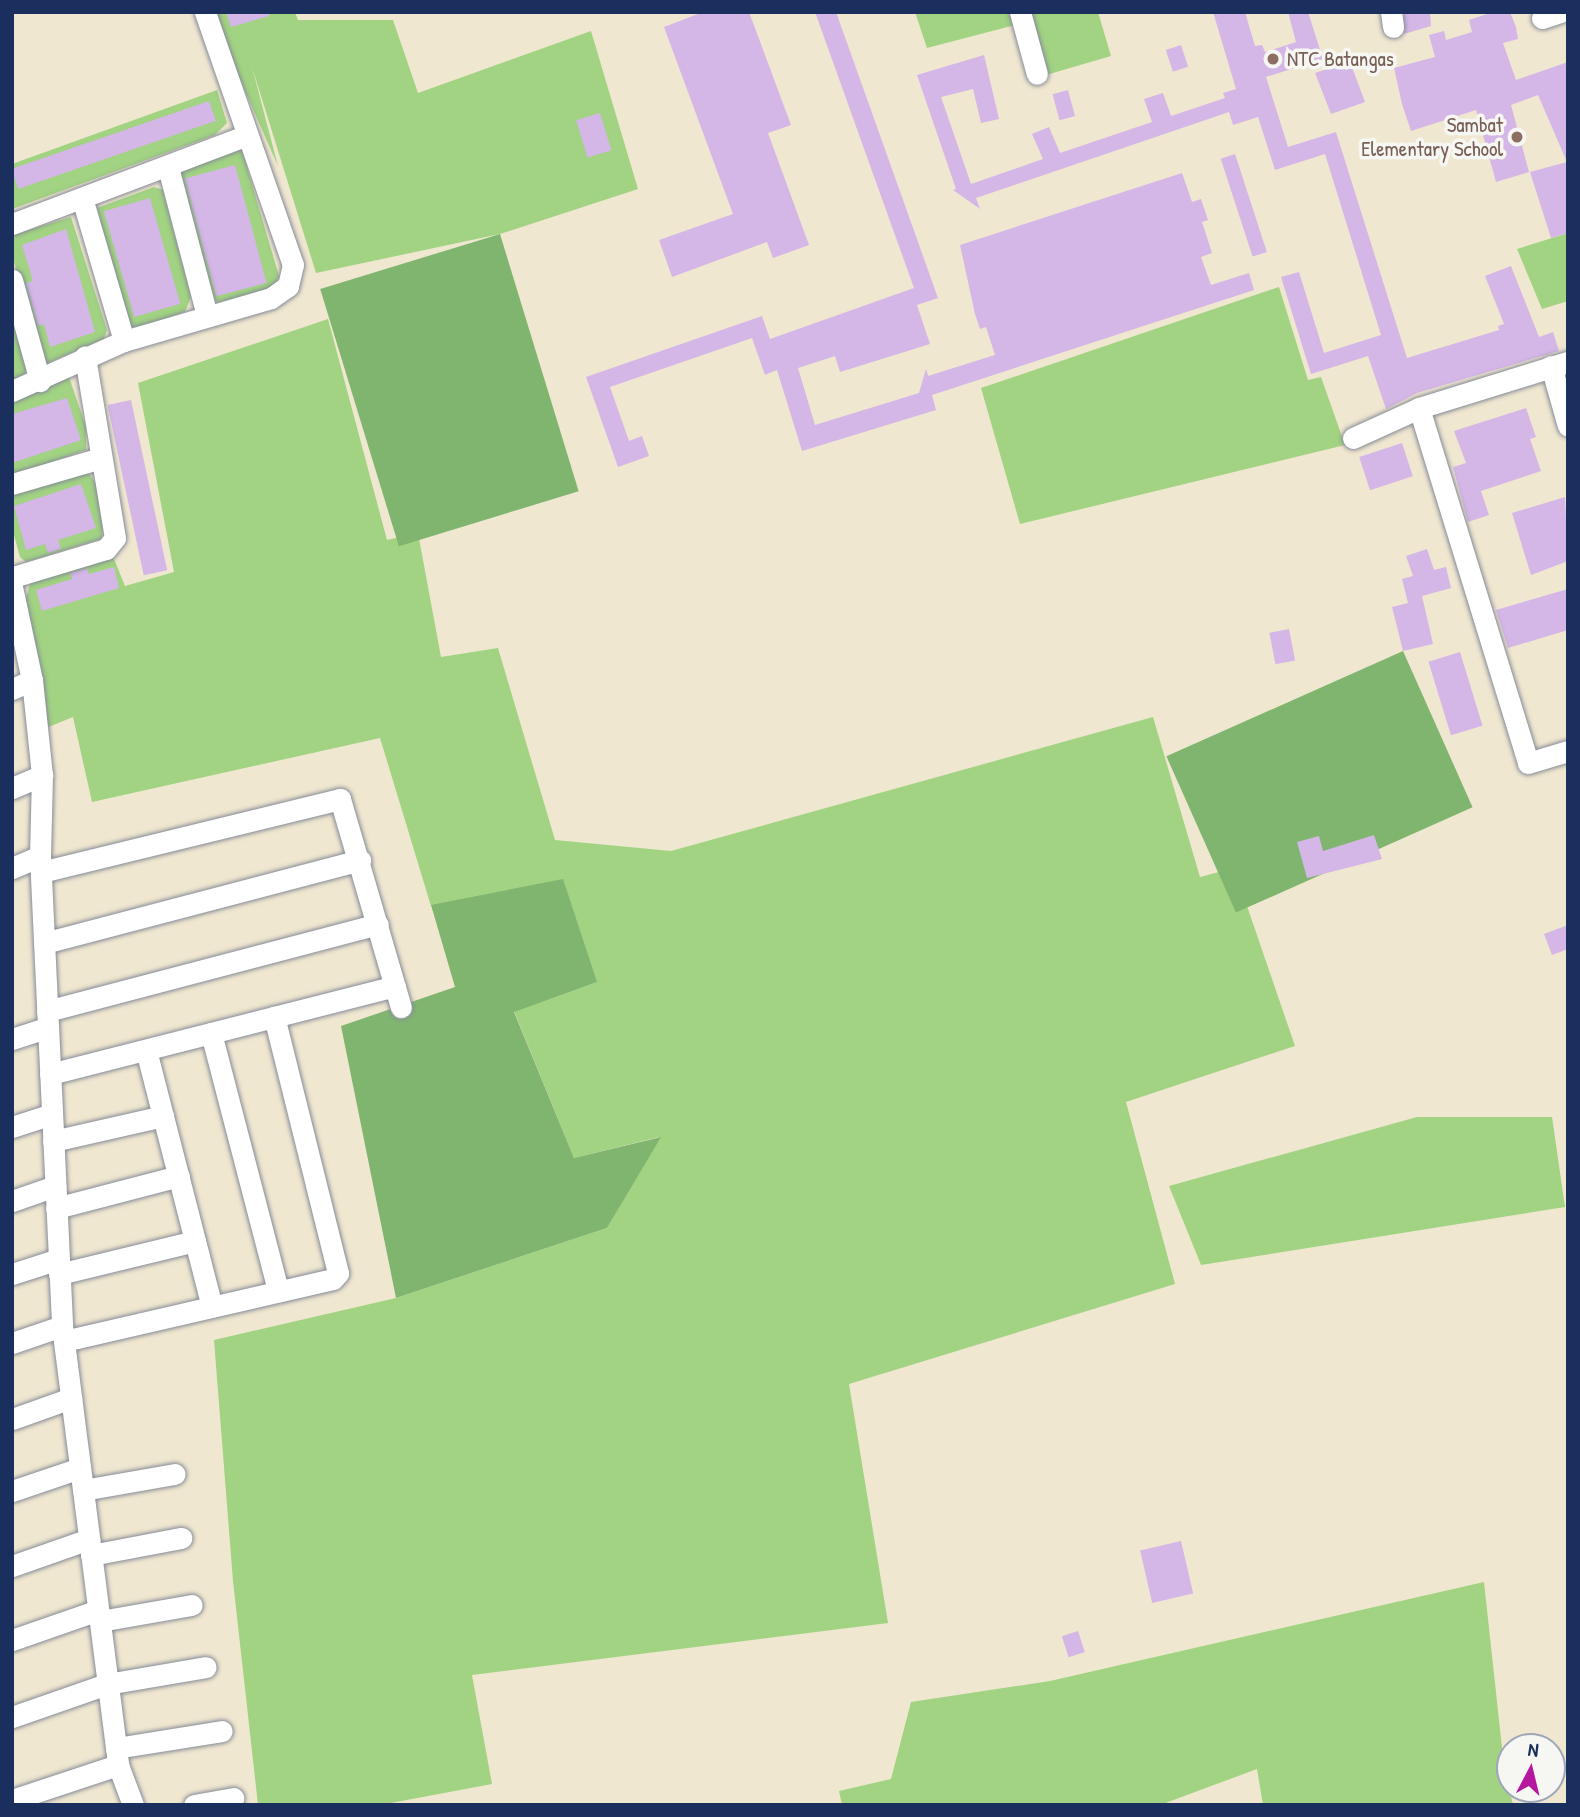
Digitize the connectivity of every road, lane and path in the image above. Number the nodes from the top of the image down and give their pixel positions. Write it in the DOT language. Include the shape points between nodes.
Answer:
graph roads {
  1 [pos="205,12"];
  2 [pos="1020,12"];
  3 [pos="1037,74"];
  4 [pos="247,135"];
  5 [pos="168,167"];
  6 [pos="82,198"];
  7 [pos="12,224"];
  8 [pos="12,280"];
  9 [pos="207,316"];
  10 [pos="124,341"];
  11 [pos="85,356"];
  12 [pos="1559,364"];
  13 [pos="40,381"];
  14 [pos="12,391"];
  15 [pos="1419,408"];
  16 [pos="1568,426"];
  17 [pos="1353,438"];
  18 [pos="101,458"];
  19 [pos="12,484"];
  20 [pos="13,581"];
  21 [pos="33,680"];
  22 [pos="12,690"];
  23 [pos="1568,751"];
  24 [pos="42,775"];
  25 [pos="12,788"];
  26 [pos="360,860"];
  27 [pos="41,864"];
  28 [pos="12,868"];
  29 [pos="378,924"];
  30 [pos="44,943"];
  31 [pos="395,986"];
  32 [pos="401,1007"];
  33 [pos="274,1017"];
  34 [pos="48,1019"];
  35 [pos="211,1033"];
  36 [pos="12,1039"];
  37 [pos="146,1050"];
  38 [pos="50,1074"];
  39 [pos="52,1114"];
  40 [pos="163,1116"];
  41 [pos="12,1128"];
  42 [pos="53,1141"];
  43 [pos="179,1176"];
  44 [pos="55,1186"];
  45 [pos="12,1201"];
  46 [pos="56,1208"];
  47 [pos="195,1241"];
  48 [pos="59,1266"];
  49 [pos="12,1274"];
  50 [pos="278,1291"];
  51 [pos="212,1307"];
  52 [pos="63,1333"];
  53 [pos="12,1343"];
  54 [pos="71,1398"];
  55 [pos="12,1419"];
  56 [pos="80,1468"];
  57 [pos="176,1474"];
  58 [pos="83,1490"];
  59 [pos="12,1491"];
  60 [pos="181,1538"];
  61 [pos="90,1547"];
  62 [pos="12,1566"];
  63 [pos="192,1605"];
  64 [pos="99,1615"];
  65 [pos="12,1640"];
  66 [pos="206,1667"];
  67 [pos="107,1684"];
  68 [pos="12,1717"];
  69 [pos="222,1731"];
  70 [pos="117,1757"];
  71 [pos="233,1798"];
  72 [pos="12,1800"];
  73 [pos="133,1805"];
  74 [pos="194,1805"];
  1 -- 4 [label="street"];
  2 -- 3 [label="street"];
  4 -- 5 [label="street"];
  4 -- 9 [label="street" via="293,265 292,276 288,286 271,298"];
  5 -- 6 [label="street"];
  5 -- 9 [label="street"];
  6 -- 7 [label="street"];
  6 -- 10 [label="street"];
  8 -- 13 [label="street"];
  9 -- 10 [label="street"];
  10 -- 11 [label="street"];
  11 -- 13 [label="street"];
  11 -- 18 [label="street"];
  12 -- 15 [label="street"];
  12 -- 16 [label="street"];
  13 -- 14 [label="street"];
  15 -- 17 [label="street"];
  15 -- 23 [label="street" via="1528,763"];
  18 -- 19 [label="street"];
  18 -- 20 [label="street" via="116,533 113,542 106,549"];
  20 -- 21 [label="street"];
  21 -- 22 [label="street"];
  21 -- 24 [label="street"];
  24 -- 25 [label="street"];
  24 -- 27 [label="street"];
  26 -- 27 [label="street" via="344,805 334,798"];
  26 -- 29 [label="street"];
  26 -- 30 [label="street"];
  27 -- 28 [label="street"];
  27 -- 30 [label="street"];
  29 -- 31 [label="street"];
  29 -- 34 [label="street"];
  30 -- 34 [label="street"];
  31 -- 32 [label="street"];
  31 -- 33 [label="street"];
  33 -- 35 [label="street"];
  33 -- 50 [label="street" via="340,1266 333,1279"];
  34 -- 36 [label="street"];
  34 -- 38 [label="street"];
  35 -- 37 [label="street"];
  35 -- 50 [label="street"];
  37 -- 38 [label="street"];
  37 -- 40 [label="street"];
  38 -- 39 [label="street"];
  39 -- 41 [label="street"];
  39 -- 42 [label="street"];
  40 -- 42 [label="street"];
  40 -- 43 [label="street"];
  42 -- 44 [label="street"];
  43 -- 46 [label="street"];
  43 -- 47 [label="street"];
  44 -- 45 [label="street"];
  44 -- 46 [label="street"];
  46 -- 48 [label="street"];
  47 -- 48 [label="street"];
  47 -- 51 [label="street"];
  48 -- 49 [label="street"];
  48 -- 52 [label="street"];
  50 -- 51 [label="street"];
  51 -- 52 [label="street"];
  52 -- 53 [label="street"];
  52 -- 54 [label="street"];
  54 -- 55 [label="street"];
  54 -- 56 [label="street"];
  56 -- 58 [label="street"];
  56 -- 59 [label="street"];
  57 -- 58 [label="street"];
  58 -- 61 [label="street"];
  60 -- 61 [label="street"];
  61 -- 62 [label="street"];
  61 -- 64 [label="street"];
  63 -- 64 [label="street"];
  64 -- 65 [label="street"];
  64 -- 67 [label="street"];
  66 -- 67 [label="street"];
  67 -- 68 [label="street"];
  67 -- 70 [label="street"];
  69 -- 70 [label="street"];
  70 -- 72 [label="street"];
  70 -- 73 [label="street"];
  71 -- 74 [label="street"];
}
